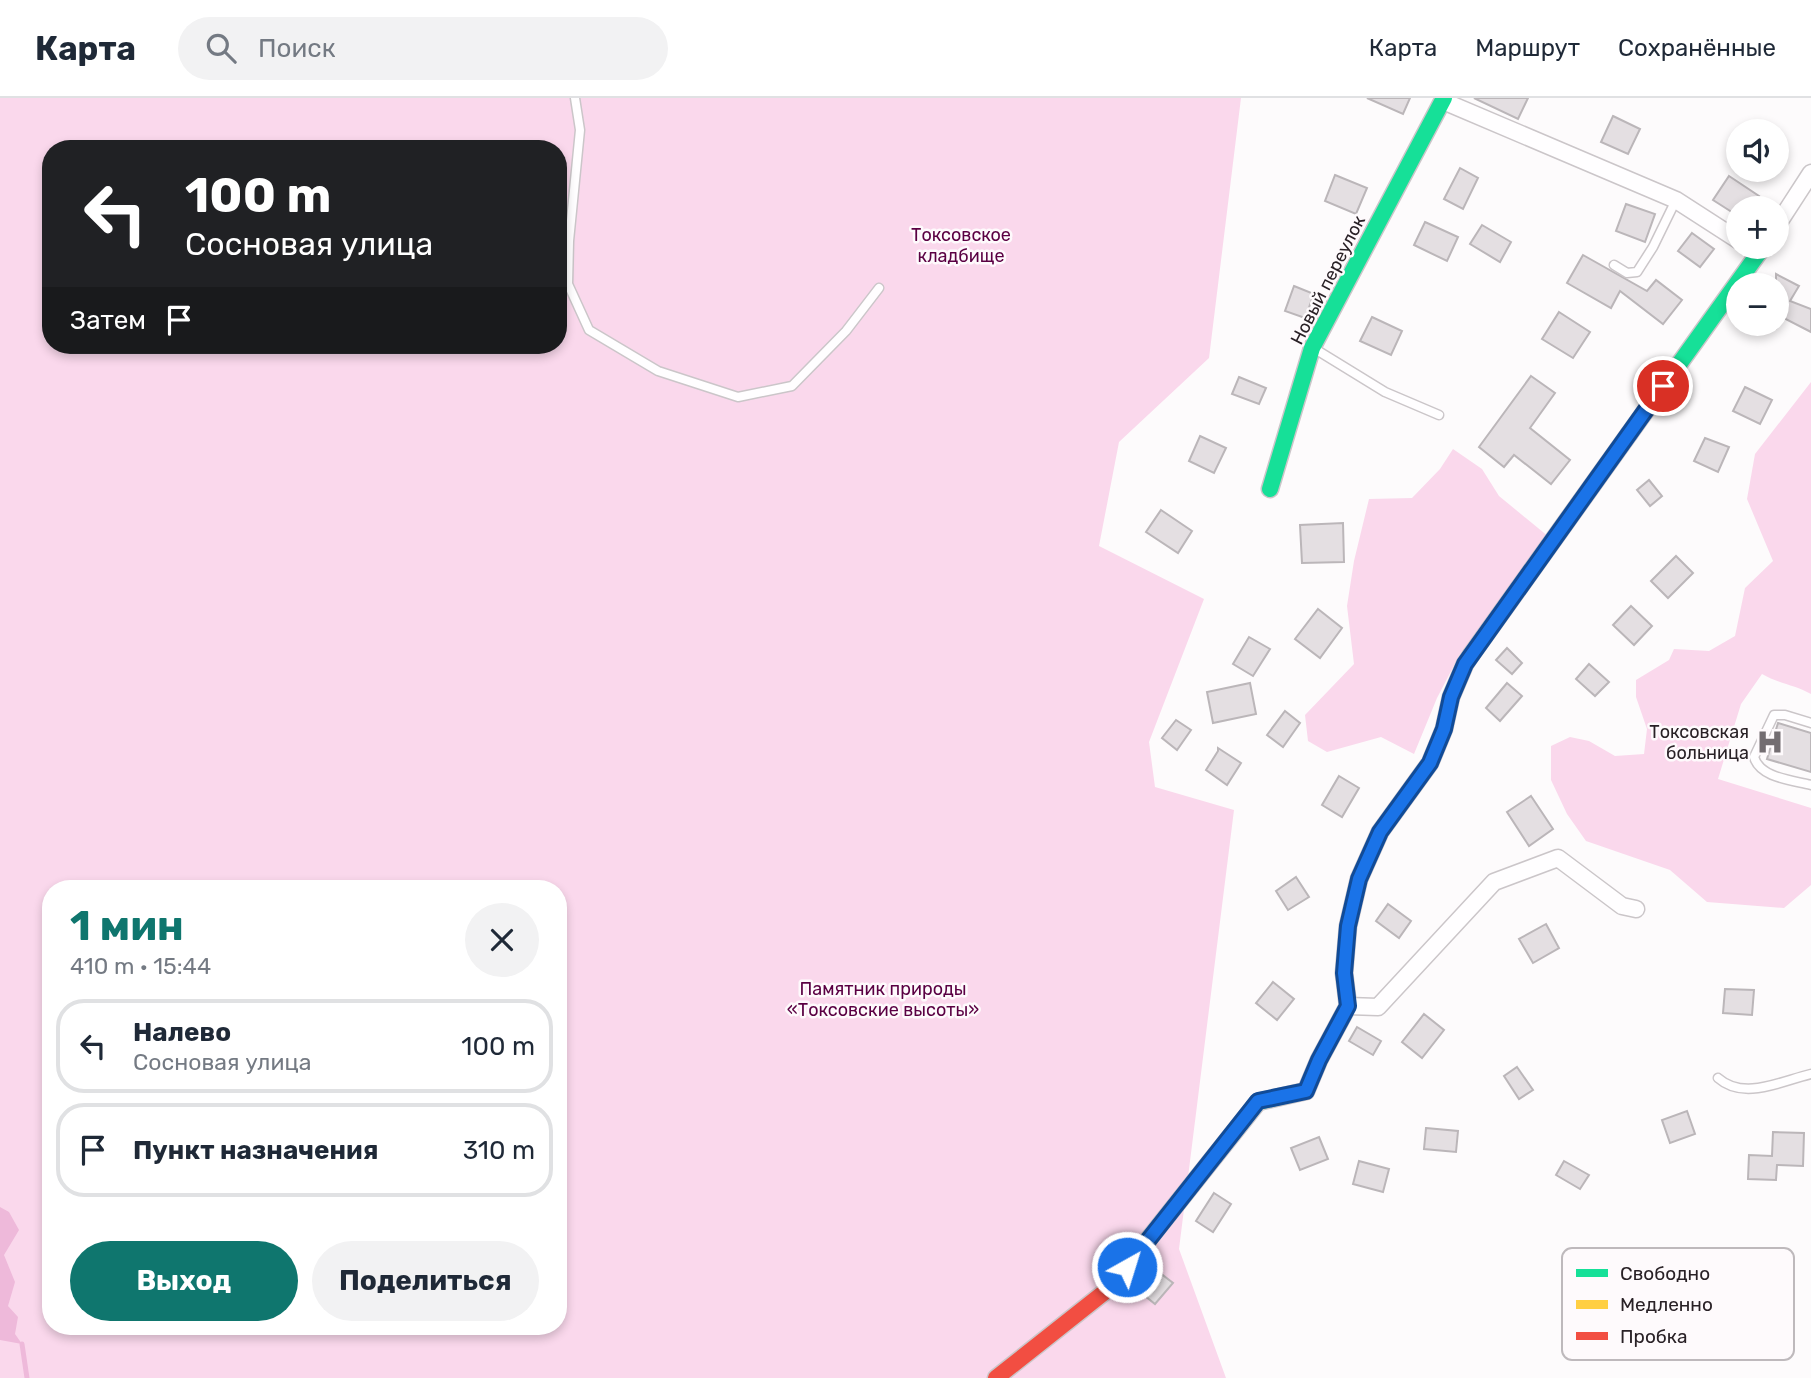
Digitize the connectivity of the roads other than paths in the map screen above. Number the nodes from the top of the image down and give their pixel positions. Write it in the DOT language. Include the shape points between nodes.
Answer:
graph roads {
  1 [pos="575,98"];
  2 [pos="1444,99"];
  3 [pos="1811,173"];
  4 [pos="1675,200"];
  5 [pos="1789,207"];
  6 [pos="1726,232"];
  7 [pos="1750,259"];
  8 [pos="1615,265"];
  9 [pos="879,288"];
  10 [pos="1312,348"];
  11 [pos="1439,415"];
  12 [pos="1270,489"];
  13 [pos="1811,723"];
  14 [pos="1811,785"];
  15 [pos="1636,909"];
  16 [pos="1348,1006"];
  17 [pos="1811,1074"];
  18 [pos="1718,1078"];
  19 [pos="996,1378"];
  1 -- 9 [label="lane" via="580,130 568,284 589,330 658,370 738,397 792,386 846,331"];
  2 -- 4 [label="street"];
  2 -- 10 [label="street, Новый переулок"];
  3 -- 5 [label="street"];
  4 -- 6 [label="street"];
  4 -- 8 [label="lane" via="1637,272 1627,273"];
  7 -- 16 [label="street" via="1465,664 1430,763 1380,832 1359,879 1348,926 1344,973"];
  10 -- 11 [label="lane" via="1385,391"];
  10 -- 12 [label="street, Новый переулок"];
  13 -- 14 [label="lane" via="1774,715 1754,757 1762,771"];
  15 -- 16 [label="street" via="1622,906 1558,858 1494,882 1378,1007"];
  16 -- 19 [label="street" via="1306,1091 1258,1101 1111,1287"];
  17 -- 18 [label="lane" via="1745,1091"];
}
